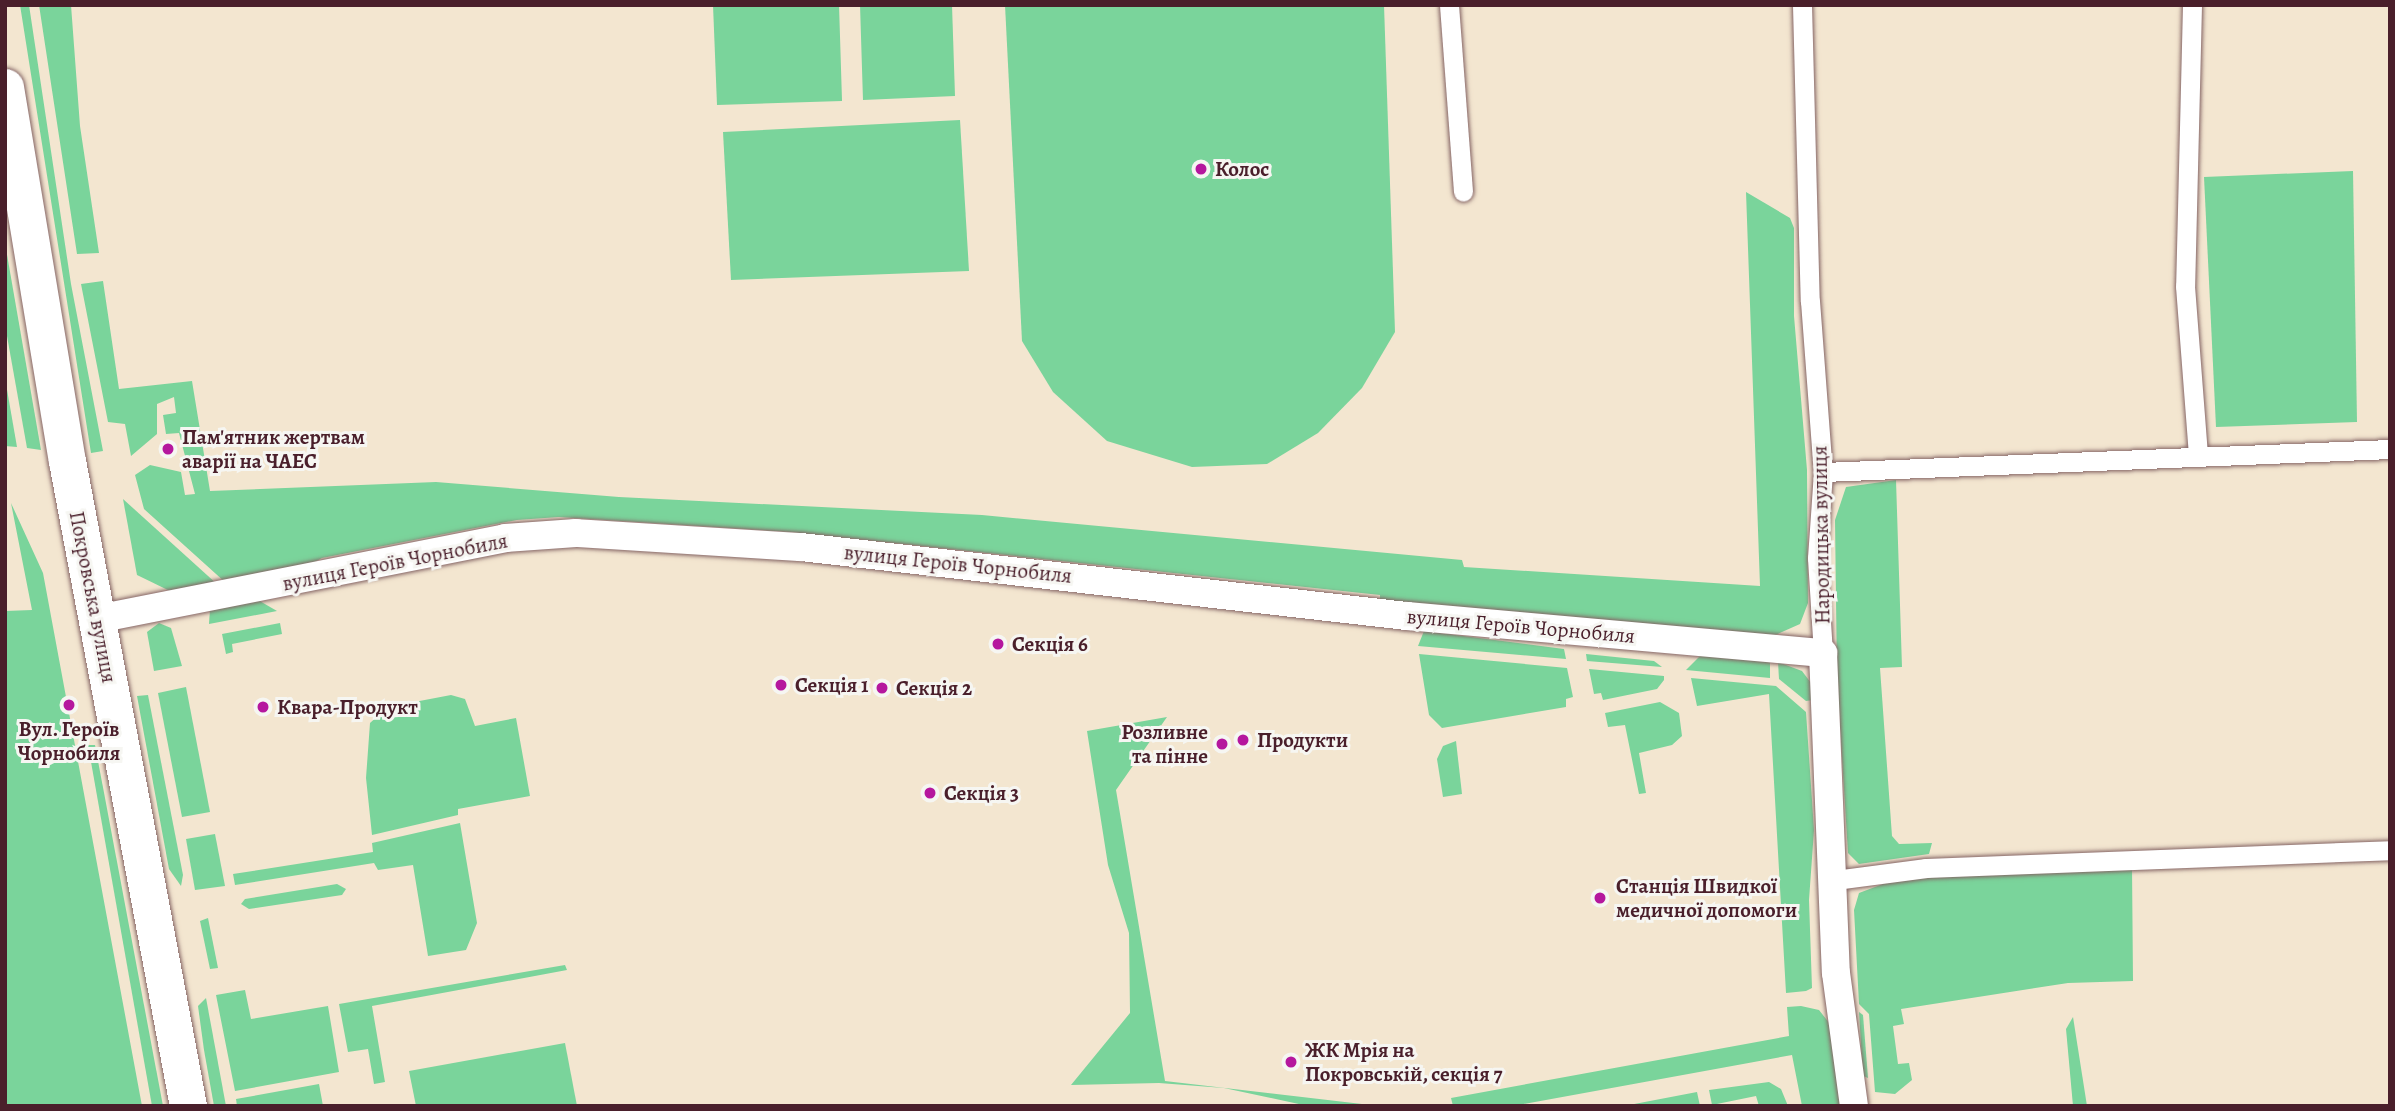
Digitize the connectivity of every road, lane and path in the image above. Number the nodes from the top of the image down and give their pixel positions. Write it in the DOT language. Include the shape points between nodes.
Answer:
graph roads {
  1 [pos="1449,5"];
  2 [pos="1801,5"];
  3 [pos="2192,5"];
  4 [pos="5,87"];
  5 [pos="1463,191"];
  6 [pos="2390,449"];
  7 [pos="2199,455"];
  8 [pos="1823,472"];
  9 [pos="97,619"];
  10 [pos="1823,653"];
  11 [pos="2390,850"];
  12 [pos="1835,880"];
  13 [pos="188,1106"];
  14 [pos="1854,1106"];
  1 -- 5 [label="street"];
  2 -- 8 [label="street, Народицька вулиця" via="1810,301"];
  3 -- 7 [label="street" via="2185,286"];
  4 -- 9 [label="highway, Покровська вулиця"];
  6 -- 7 [label="street"];
  7 -- 8 [label="street"];
  8 -- 10 [label="street, Народицька вулиця" via="1817,558"];
  9 -- 10 [label="street, вулиця Героїв Чорнобиля" via="505,538 576,534 801,547 1408,616"];
  9 -- 13 [label="highway, Покровська вулиця"];
  10 -- 12 [label="street, Народицька вулиця"];
  11 -- 12 [label="street" via="1926,868"];
  12 -- 14 [label="street, Народицька вулиця" via="1836,973"];
}
